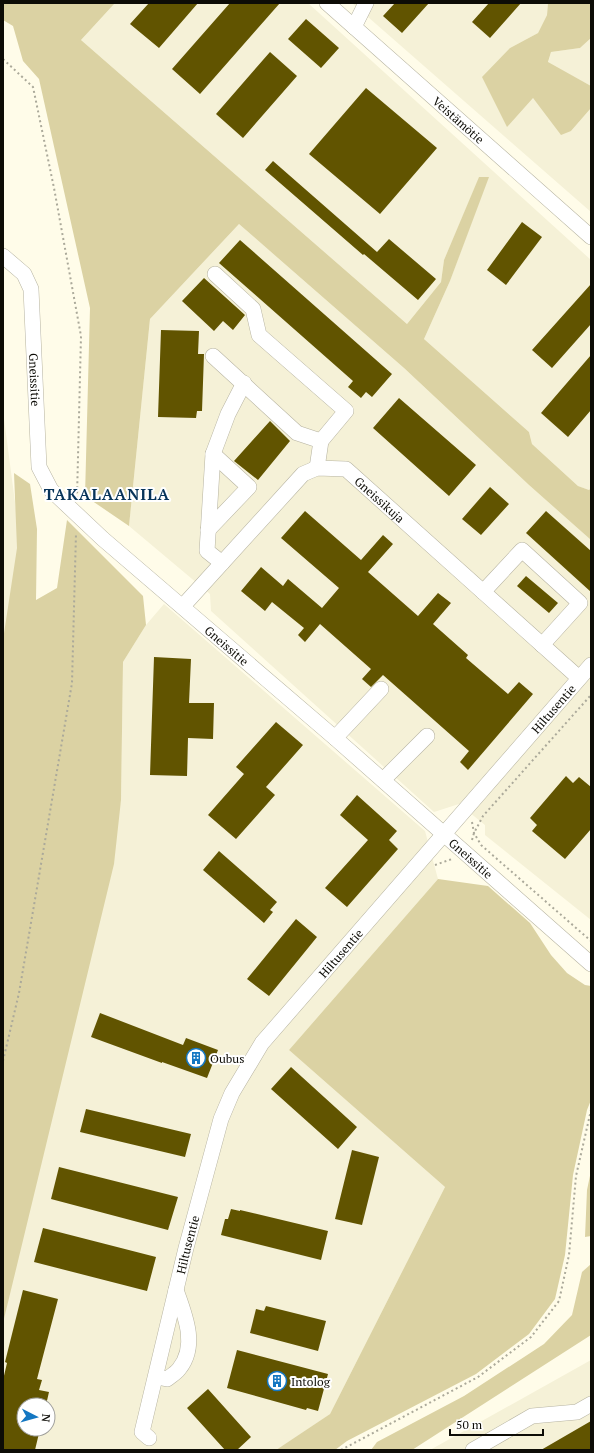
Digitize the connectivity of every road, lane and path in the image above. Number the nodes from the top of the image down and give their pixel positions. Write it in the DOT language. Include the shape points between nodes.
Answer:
graph roads {
  1 [pos="327,3"];
  2 [pos="366,3"];
  3 [pos="354,27"];
  4 [pos="3,59"];
  5 [pos="591,237"];
  6 [pos="3,256"];
  7 [pos="215,274"];
  8 [pos="213,356"];
  9 [pos="244,383"];
  10 [pos="321,441"];
  11 [pos="213,454"];
  12 [pos="78,464"];
  13 [pos="317,468"];
  14 [pos="208,530"];
  15 [pos="76,554"];
  16 [pos="222,563"];
  17 [pos="483,592"];
  18 [pos="182,606"];
  19 [pos="542,645"];
  20 [pos="591,665"];
  21 [pos="579,678"];
  22 [pos="381,689"];
  23 [pos="591,695"];
  24 [pos="427,736"];
  25 [pos="335,738"];
  26 [pos="383,780"];
  27 [pos="462,814"];
  28 [pos="474,832"];
  29 [pos="445,834"];
  30 [pos="464,851"];
  31 [pos="433,866"];
  32 [pos="591,941"];
  33 [pos="591,964"];
  34 [pos="3,1061"];
  35 [pos="591,1110"];
  36 [pos="176,1289"];
  37 [pos="157,1377"];
  38 [pos="591,1404"];
  39 [pos="149,1438"];
  40 [pos="341,1450"];
  41 [pos="473,1450"];
  1 -- 3 [label="street, Veistämötie"];
  2 -- 3 [label="street"];
  3 -- 5 [label="street, Veistämötie"];
  4 -- 12 [label="path" via="33,87 54,188 81,336"];
  6 -- 18 [label="street, Gneissitie" via="24,274 31,289 39,467 51,490 103,539"];
  7 -- 10 [label="street" via="253,309 259,335 346,411"];
  8 -- 9 [label="street"];
  9 -- 10 [label="street" via="297,433"];
  9 -- 11 [label="street" via="228,414"];
  10 -- 13 [label="street"];
  11 -- 14 [label="street"];
  11 -- 14 [label="street" via="249,487"];
  13 -- 16 [label="street" via="303,474"];
  13 -- 17 [label="street, Gneissikuja" via="346,469"];
  14 -- 16 [label="street" via="207,550"];
  15 -- 34 [label="path" via="72,683 19,993"];
  16 -- 18 [label="street"];
  17 -- 19 [label="street, Gneissikuja"];
  17 -- 19 [label="street" via="522,550 580,603"];
  18 -- 25 [label="street, Gneissitie"];
  19 -- 21 [label="street, Gneissikuja"];
  20 -- 21 [label="street, Hiltusentie"];
  21 -- 27 [label="street, Hiltusentie"];
  22 -- 25 [label="street"];
  23 -- 28 [label="path" via="483,816"];
  24 -- 26 [label="street"];
  25 -- 26 [label="street, Gneissitie"];
  26 -- 29 [label="street, Gneissitie"];
  27 -- 28 [label="path" via="473,823"];
  27 -- 29 [label="street, Hiltusentie"];
  28 -- 30 [label="path" via="471,843"];
  28 -- 32 [label="path" via="481,845"];
  29 -- 30 [label="street, Gneissitie"];
  29 -- 36 [label="street, Hiltusentie" via="262,1044 232,1093 221,1119 208,1164"];
  30 -- 31 [label="path" via="459,856"];
  30 -- 33 [label="street, Gneissitie"];
  35 -- 40 [label="path" via="576,1176 569,1255 559,1301 531,1337 478,1377"];
  36 -- 37 [label="street, Hiltusentie"];
  36 -- 37 [label="street, Hiltusentie" via="185,1316 189,1345 187,1356 179,1369 167,1379"];
  37 -- 39 [label="street, Hiltusentie" via="142,1432"];
  38 -- 41 [label="street" via="577,1412 532,1416"];
}
